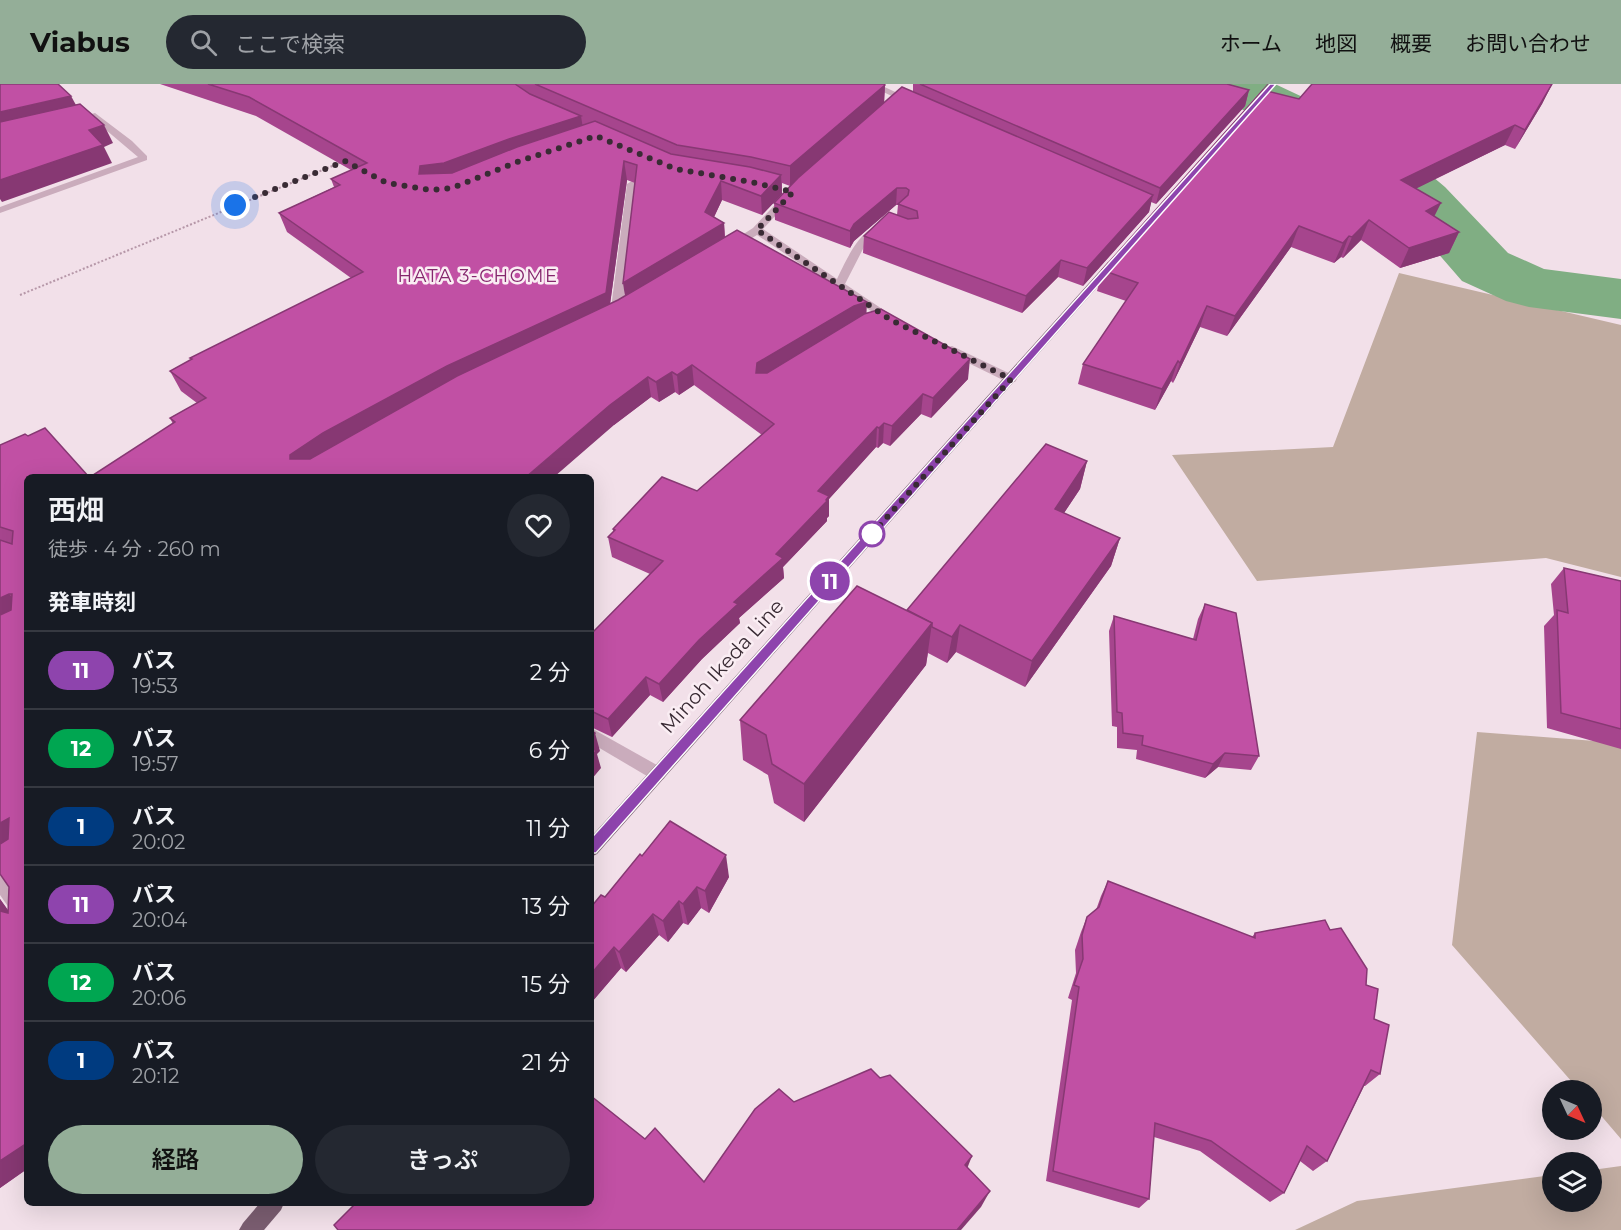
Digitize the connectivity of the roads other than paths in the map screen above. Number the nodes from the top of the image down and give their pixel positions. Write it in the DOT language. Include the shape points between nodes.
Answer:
graph roads {
  1 [pos="870,84"];
  2 [pos="1272,84"];
  3 [pos="916,89"];
  4 [pos="895,101"];
  5 [pos="921,106"];
  6 [pos="1250,109"];
  7 [pos="63,123"];
  8 [pos="632,184"];
  9 [pos="782,190"];
  10 [pos="0,210"];
  11 [pos="886,223"];
  12 [pos="757,230"];
  13 [pos="717,255"];
  14 [pos="1120,255"];
  15 [pos="840,284"];
  16 [pos="616,316"];
  17 [pos="891,323"];
  18 [pos="941,345"];
  19 [pos="1011,379"];
  20 [pos="594,737"];
  21 [pos="658,774"];
  22 [pos="594,846"];
  23 [pos="0,880"];
  24 [pos="24,915"];
  25 [pos="271,1206"];
  26 [pos="250,1230"];
  1 -- 4 [label="street"];
  2 -- 6 [label="main road"];
  3 -- 4 [label="street"];
  4 -- 5 [label="street"];
  7 -- 10 [label="street" via="94,116 144,158"];
  8 -- 16 [label="street"];
  9 -- 12 [label="street" via="793,192"];
  11 -- 15 [label="street" via="859,245"];
  12 -- 13 [label="street"];
  12 -- 15 [label="street"];
  14 -- 19 [label="main road, Minoh Ikeda Line"];
  15 -- 17 [label="street"];
  18 -- 19 [label="street"];
  19 -- 21 [label="main road, Minoh Ikeda Line"];
  20 -- 21 [label="street"];
  21 -- 22 [label="main road, Minoh Ikeda Line"];
  23 -- 24 [label="street"];
  25 -- 26 [label="main road"];
}
